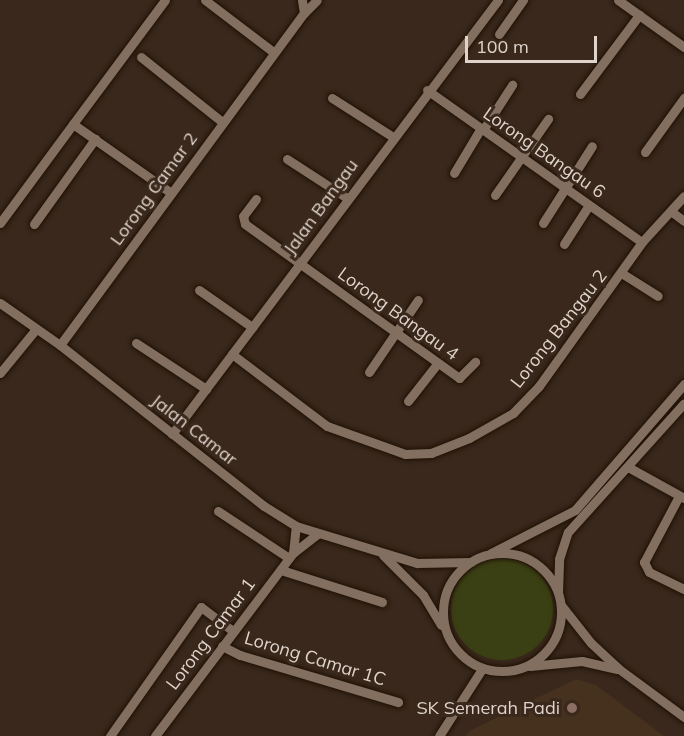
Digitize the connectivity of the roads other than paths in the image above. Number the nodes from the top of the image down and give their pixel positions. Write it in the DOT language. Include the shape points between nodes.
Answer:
graph roads {
  1 [pos="165,0"];
  2 [pos="205,0"];
  3 [pos="302,0"];
  4 [pos="317,0"];
  5 [pos="498,0"];
  6 [pos="523,0"];
  7 [pos="618,0"];
  8 [pos="304,13"];
  9 [pos="639,15"];
  10 [pos="499,34"];
  11 [pos="684,47"];
  12 [pos="272,51"];
  13 [pos="141,57"];
  14 [pos="512,85"];
  15 [pos="427,90"];
  16 [pos="580,94"];
  17 [pos="332,98"];
  18 [pos="684,98"];
  19 [pos="548,119"];
  20 [pos="222,122"];
  21 [pos="73,124"];
  22 [pos="482,129"];
  23 [pos="393,137"];
  24 [pos="95,139"];
  25 [pos="592,147"];
  26 [pos="645,152"];
  27 [pos="522,157"];
  28 [pos="287,159"];
  29 [pos="454,173"];
  30 [pos="565,188"];
  31 [pos="171,193"];
  32 [pos="495,195"];
  33 [pos="684,196"];
  34 [pos="256,198"];
  35 [pos="347,198"];
  36 [pos="589,205"];
  37 [pos="672,212"];
  38 [pos="684,221"];
  39 [pos="0,223"];
  40 [pos="543,223"];
  41 [pos="34,224"];
  42 [pos="642,242"];
  43 [pos="564,244"];
  44 [pos="300,263"];
  45 [pos="623,274"];
  46 [pos="199,290"];
  47 [pos="658,297"];
  48 [pos="418,300"];
  49 [pos="0,303"];
  50 [pos="252,327"];
  51 [pos="36,329"];
  52 [pos="397,333"];
  53 [pos="136,343"];
  54 [pos="60,345"];
  55 [pos="232,354"];
  56 [pos="475,362"];
  57 [pos="437,364"];
  58 [pos="369,372"];
  59 [pos="0,373"];
  60 [pos="684,384"];
  61 [pos="206,389"];
  62 [pos="408,401"];
  63 [pos="684,403"];
  64 [pos="172,434"];
  65 [pos="628,467"];
  66 [pos="681,497"];
  67 [pos="218,511"];
  68 [pos="578,513"];
  69 [pos="296,525"];
  70 [pos="317,534"];
  71 [pos="383,555"];
  72 [pos="488,555"];
  73 [pos="291,556"];
  74 [pos="471,562"];
  75 [pos="281,570"];
  76 [pos="684,589"];
  77 [pos="558,594"];
  78 [pos="382,602"];
  79 [pos="561,605"];
  80 [pos="232,630"];
  81 [pos="446,632"];
  82 [pos="222,646"];
  83 [pos="529,666"];
  84 [pos="482,669"];
  85 [pos="619,669"];
  86 [pos="398,702"];
  87 [pos="684,717"];
  88 [pos="110,736"];
  89 [pos="155,736"];
  90 [pos="440,736"];
  1 -- 21 [label="street"];
  2 -- 12 [label="street"];
  3 -- 8 [label="street"];
  4 -- 8 [label="street, Lorong Camar 2"];
  5 -- 15 [label="street, Jalan Bangau"];
  6 -- 10 [label="street"];
  7 -- 9 [label="street"];
  8 -- 12 [label="street, Lorong Camar 2"];
  9 -- 11 [label="street"];
  9 -- 16 [label="street"];
  12 -- 20 [label="street, Lorong Camar 2"];
  13 -- 20 [label="street"];
  14 -- 22 [label="street"];
  15 -- 22 [label="street, Lorong Bangau 6"];
  15 -- 23 [label="street, Jalan Bangau"];
  17 -- 23 [label="street"];
  18 -- 26 [label="street"];
  19 -- 27 [label="street"];
  20 -- 31 [label="street, Lorong Camar 2"];
  21 -- 24 [label="street"];
  21 -- 39 [label="street"];
  22 -- 27 [label="street, Lorong Bangau 6"];
  22 -- 29 [label="street"];
  23 -- 35 [label="street, Jalan Bangau"];
  24 -- 31 [label="street"];
  24 -- 41 [label="street"];
  25 -- 30 [label="street"];
  27 -- 30 [label="street, Lorong Bangau 6"];
  27 -- 32 [label="street"];
  28 -- 35 [label="street"];
  30 -- 36 [label="street, Lorong Bangau 6"];
  30 -- 40 [label="street"];
  31 -- 54 [label="street, Lorong Camar 2"];
  33 -- 37 [label="street, Lorong Bangau 2"];
  34 -- 44 [label="street, Lorong Bangau 4" via="242,220"];
  35 -- 44 [label="street, Jalan Bangau"];
  36 -- 42 [label="street, Lorong Bangau 6"];
  36 -- 43 [label="street"];
  37 -- 38 [label="street"];
  37 -- 42 [label="street, Lorong Bangau 2"];
  42 -- 45 [label="street, Lorong Bangau 2"];
  44 -- 50 [label="street, Jalan Bangau"];
  44 -- 52 [label="street, Lorong Bangau 4"];
  45 -- 47 [label="street"];
  45 -- 55 [label="street, Lorong Bangau 2" via="539,386 513,413 469,438 431,453 405,454 327,426"];
  46 -- 50 [label="street"];
  48 -- 52 [label="street"];
  49 -- 51 [label="street, Jalan Camar"];
  50 -- 55 [label="street, Jalan Bangau"];
  51 -- 54 [label="street, Jalan Camar"];
  51 -- 59 [label="street"];
  52 -- 57 [label="street, Lorong Bangau 4"];
  52 -- 58 [label="street"];
  53 -- 61 [label="street"];
  54 -- 64 [label="street, Jalan Camar"];
  55 -- 61 [label="street, Jalan Bangau"];
  56 -- 57 [label="street, Lorong Bangau 4" via="459,378"];
  57 -- 62 [label="street"];
  60 -- 68 [label="street"];
  61 -- 64 [label="street, Jalan Bangau"];
  63 -- 65 [label="street"];
  64 -- 69 [label="street, Jalan Camar" via="264,506"];
  65 -- 66 [label="street"];
  65 -- 68 [label="street"];
  66 -- 76 [label="street" via="644,562 649,572"];
  67 -- 73 [label="street"];
  68 -- 72 [label="street"];
  68 -- 77 [label="street" via="561,544"];
  69 -- 70 [label="street, Jalan Camar"];
  69 -- 73 [label="street, Lorong Camar 1"];
  70 -- 71 [label="street, Jalan Camar"];
  70 -- 73 [label="street, Lorong Camar 1"];
  71 -- 74 [label="street, Jalan Camar" via="430,565"];
  71 -- 81 [label="street, Jalan Camar" via="423,595"];
  72 -- 74 [label="street"];
  72 -- 77 [label="street" via="506,553 527,559 549,577"];
  73 -- 75 [label="street, Lorong Camar 1"];
  74 -- 81 [label="street" via="457,574 444,596"];
  75 -- 78 [label="street"];
  75 -- 80 [label="street, Lorong Camar 1"];
  77 -- 79 [label="street"];
  79 -- 83 [label="street" via="554,640"];
  79 -- 85 [label="street"];
  80 -- 82 [label="street, Lorong Camar 1"];
  80 -- 88 [label="street" via="201,607"];
  81 -- 84 [label="street" via="460,655"];
  82 -- 86 [label="street, Lorong Camar 1C" via="240,655"];
  82 -- 89 [label="street, Lorong Camar 1"];
  83 -- 84 [label="street" via="504,671"];
  83 -- 85 [label="street" via="582,661"];
  84 -- 90 [label="street"];
  85 -- 87 [label="street"];
}
